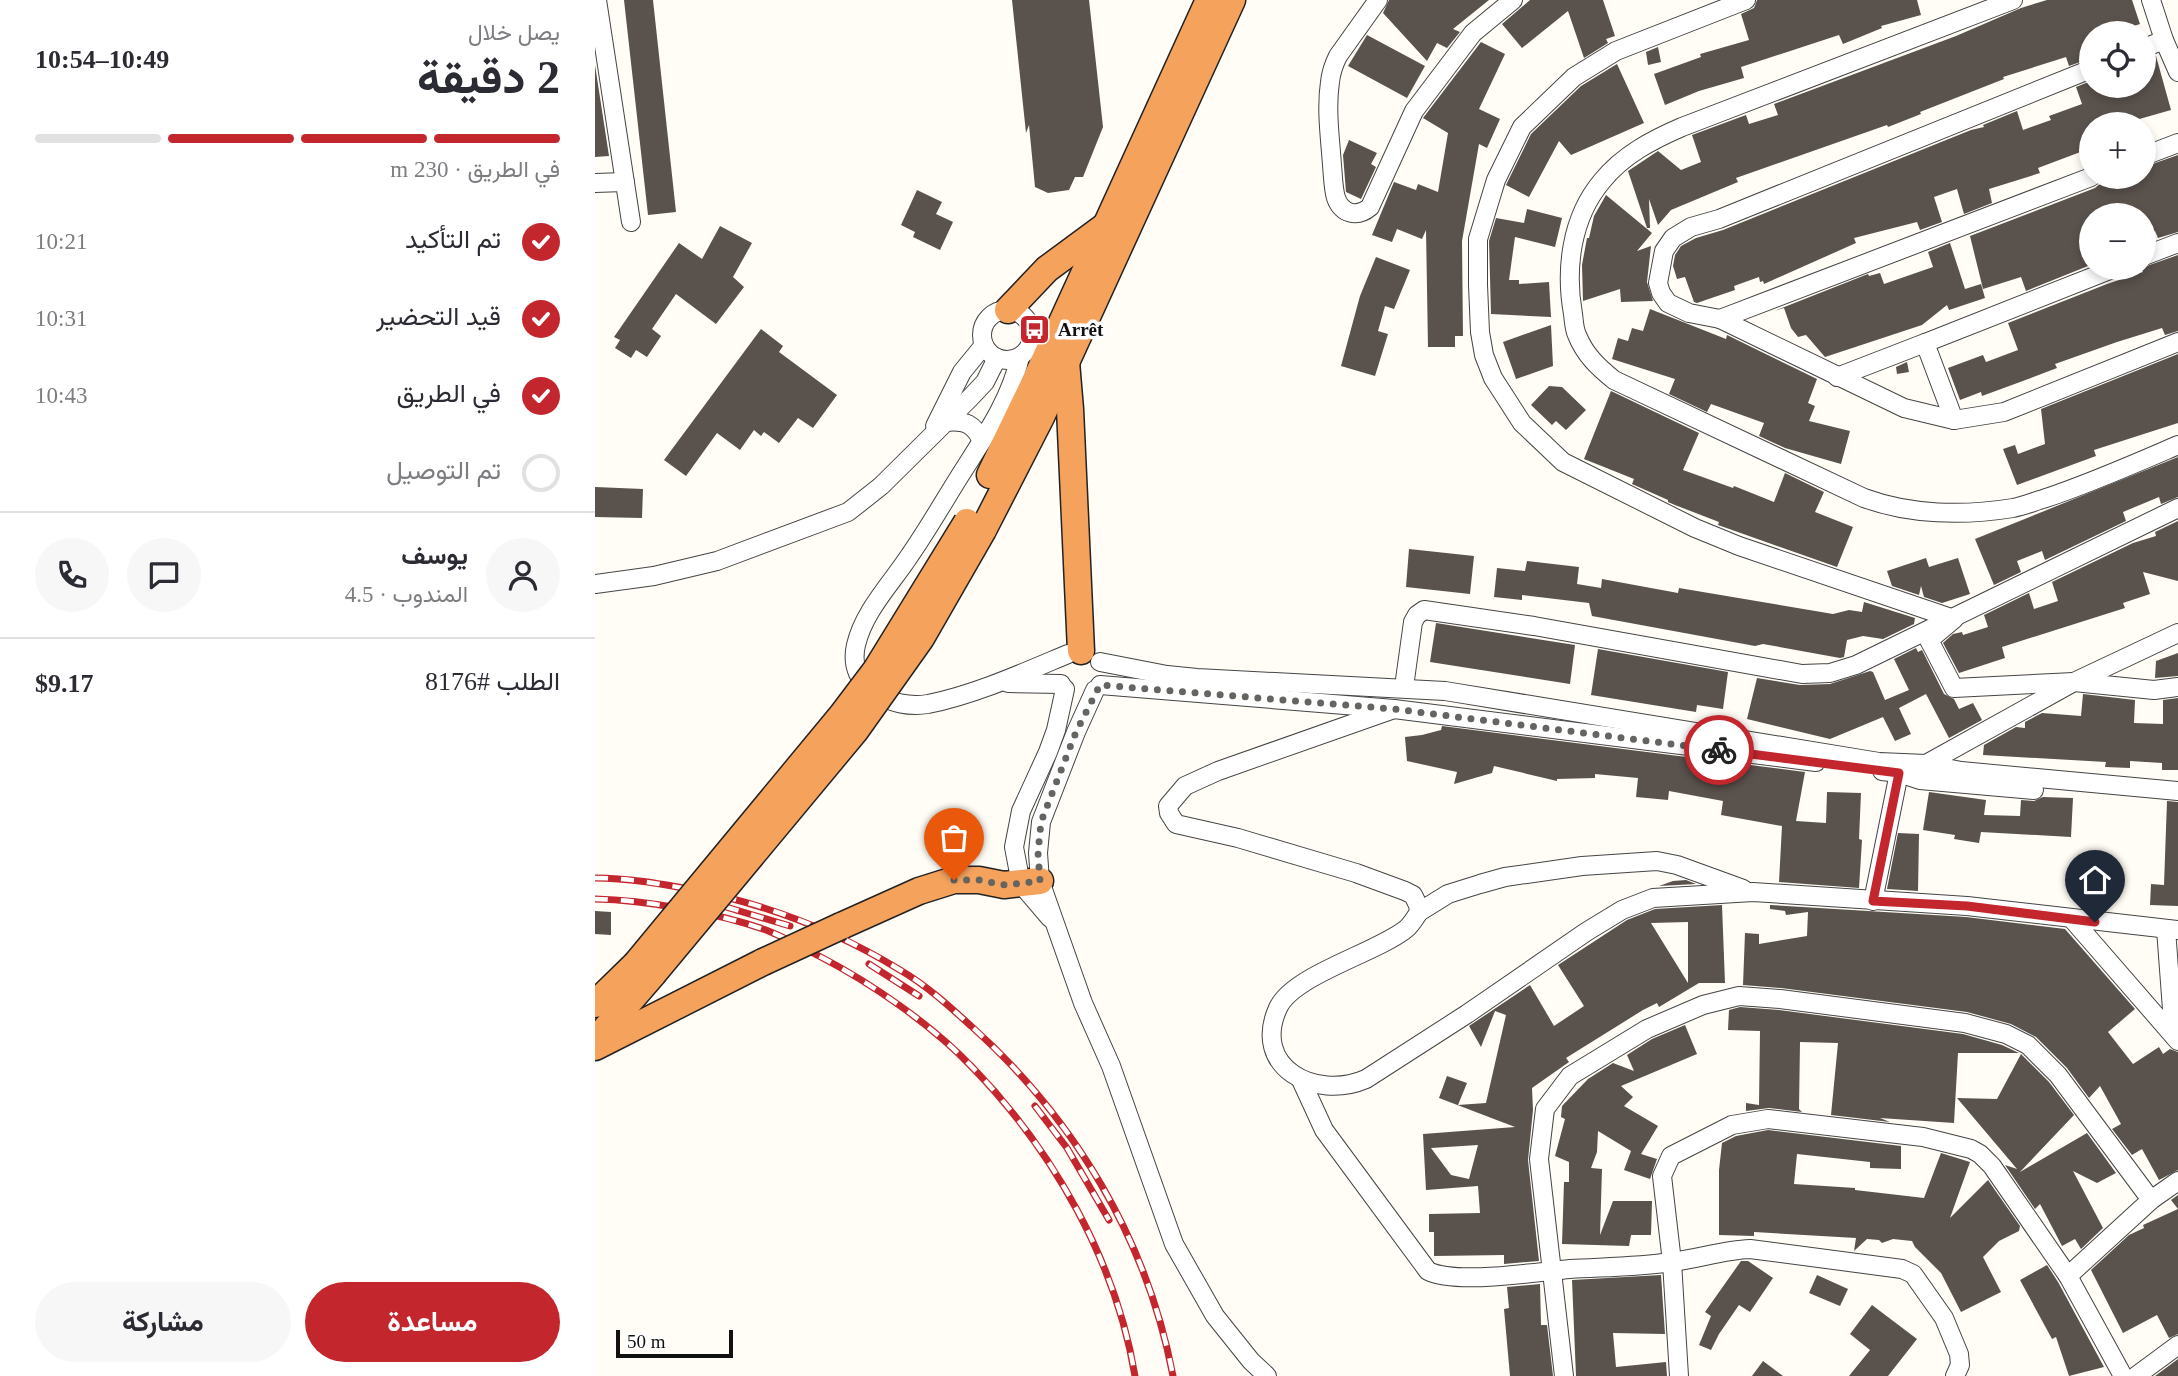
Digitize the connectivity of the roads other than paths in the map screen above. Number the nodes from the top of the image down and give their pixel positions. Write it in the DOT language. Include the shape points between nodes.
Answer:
graph roads {
  1 [pos="597,0"];
  2 [pos="1209,0"];
  3 [pos="1232,0"];
  4 [pos="1378,0"];
  5 [pos="1513,0"];
  6 [pos="1746,0"];
  7 [pos="2014,0"];
  8 [pos="2151,0"];
  9 [pos="2164,40"];
  10 [pos="2156,43"];
  11 [pos="2178,72"];
  12 [pos="2079,74"];
  13 [pos="2178,143"];
  14 [pos="2156,151"];
  15 [pos="625,182"];
  16 [pos="2079,182"];
  17 [pos="595,183"];
  18 [pos="631,222"];
  19 [pos="1106,226"];
  20 [pos="2178,243"];
  21 [pos="2156,251"];
  22 [pos="2085,280"];
  23 [pos="1008,310"];
  24 [pos="1720,319"];
  25 [pos="2178,342"];
  26 [pos="1925,343"];
  27 [pos="984,345"];
  28 [pos="1011,357"];
  29 [pos="1066,361"];
  30 [pos="1837,377"];
  31 [pos="1032,388"];
  32 [pos="1954,420"];
  33 [pos="946,422"];
  34 [pos="928,439"];
  35 [pos="982,441"];
  36 [pos="2178,445"];
  37 [pos="2178,508"];
  38 [pos="975,526"];
  39 [pos="595,583"];
  40 [pos="1954,619"];
  41 [pos="2178,634"];
  42 [pos="1083,656"];
  43 [pos="2074,682"];
  44 [pos="994,684"];
  45 [pos="1063,686"];
  46 [pos="1097,687"];
  47 [pos="1404,687"];
  48 [pos="2178,687"];
  49 [pos="1394,709"];
  50 [pos="1926,764"];
  51 [pos="1899,773"];
  52 [pos="2178,792"];
  53 [pos="2178,803"];
  54 [pos="1030,883"];
  55 [pos="1753,892"];
  56 [pos="1873,901"];
  57 [pos="1419,912"];
  58 [pos="2072,919"];
  59 [pos="2172,930"];
  60 [pos="645,969"];
  61 [pos="595,1004"];
  62 [pos="2176,1038"];
  63 [pos="595,1041"];
  64 [pos="595,1048"];
  65 [pos="1301,1080"];
  66 [pos="2178,1181"];
  67 [pos="2151,1200"];
  68 [pos="1672,1262"];
  69 [pos="1552,1270"];
  70 [pos="2068,1276"];
  71 [pos="2178,1345"];
  72 [pos="1267,1376"];
  73 [pos="1565,1376"];
  74 [pos="1679,1376"];
  75 [pos="1955,1376"];
  76 [pos="2123,1376"];
  77 [pos="2136,1376"];
  1 -- 15 [label="street"];
  2 -- 19 [label="highway"];
  3 -- 29 [label="highway"];
  4 -- 5 [label="street" via="1338,56 1330,83 1334,191 1342,209 1350,214 1370,207 1414,111 1464,44"];
  6 -- 40 [label="street" via="1616,51 1574,77 1522,127 1496,180 1478,239 1484,355 1493,378 1523,423 1563,462 1739,547"];
  7 -- 36 [label="street" via="1682,127 1626,158 1601,182 1579,221 1569,260 1576,334 1592,362 1614,380 1888,507 1950,512 2015,508"];
  8 -- 9 [label="street"];
  9 -- 10 [label="street"];
  9 -- 11 [label="street"];
  12 -- 24 [label="street" via="1673,238 1660,264 1661,293 1679,309"];
  13 -- 14 [label="street"];
  15 -- 17 [label="street"];
  15 -- 18 [label="street"];
  16 -- 24 [label="street"];
  19 -- 23 [label="highway" via="1047,269"];
  19 -- 31 [label="highway"];
  20 -- 21 [label="street"];
  22 -- 26 [label="street"];
  23 -- 27 [label="street" via="986,320"];
  23 -- 28 [label="street" via="1024,316 1032,331 1032,339"];
  24 -- 30 [label="street"];
  25 -- 32 [label="street" via="2004,412"];
  26 -- 30 [label="street"];
  26 -- 32 [label="street"];
  27 -- 28 [label="street" via="989,353"];
  27 -- 34 [label="street" via="963,372"];
  28 -- 31 [label="highway"];
  28 -- 33 [label="street"];
  28 -- 35 [label="street" via="996,419"];
  29 -- 38 [label="highway" via="1014,466"];
  29 -- 42 [label="highway"];
  30 -- 32 [label="street" via="1904,408"];
  31 -- 38 [label="highway"];
  33 -- 34 [label="street"];
  33 -- 35 [label="street" via="972,425"];
  34 -- 39 [label="street" via="867,498 827,522 685,570"];
  35 -- 44 [label="street" via="869,613 855,658 859,675 871,691 900,704 931,703"];
  37 -- 40 [label="street"];
  38 -- 60 [label="highway, bridge" via="921,638 855,731"];
  40 -- 43 [label="street" via="1929,640 1954,688"];
  40 -- 47 [label="street" via="1844,670 1818,675 1424,610 1413,622"];
  41 -- 43 [label="street"];
  42 -- 44 [label="street"];
  42 -- 45 [label="street" via="1060,664"];
  42 -- 46 [label="street" via="1103,674"];
  42 -- 47 [label="street" via="1197,678"];
  43 -- 48 [label="street" via="2154,690"];
  43 -- 50 [label="street"];
  44 -- 45 [label="street"];
  45 -- 46 [label="street" via="1077,695 1090,694"];
  45 -- 54 [label="street" via="1048,752 1016,827 1014,855"];
  46 -- 49 [label="street"];
  46 -- 54 [label="street" via="1041,822"];
  47 -- 50 [label="street" via="1845,757"];
  49 -- 51 [label="street"];
  49 -- 57 [label="street" via="1218,771 1185,786 1168,806 1176,824 1238,838 1405,891 1413,895"];
  50 -- 52 [label="street"];
  51 -- 53 [label="street" via="1920,780"];
  51 -- 56 [label="street"];
  54 -- 64 [label="highway, bridge" via="943,883 763,962"];
  54 -- 72 [label="street" via="1053,920 1174,1244 1215,1316"];
  55 -- 56 [label="street"];
  55 -- 57 [label="street" via="1657,861 1505,877 1448,894"];
  55 -- 65 [label="street" via="1653,898 1622,909 1366,1079 1337,1087"];
  56 -- 58 [label="street"];
  57 -- 65 [label="street" via="1406,929 1283,999 1273,1025 1273,1043 1288,1071"];
  58 -- 59 [label="street"];
  58 -- 62 [label="street"];
  59 -- 62 [label="street"];
  60 -- 61 [label="highway"];
  60 -- 63 [label="highway"];
  65 -- 69 [label="street" via="1324,1130 1428,1270 1451,1277"];
  66 -- 67 [label="street"];
  67 -- 69 [label="street" via="2058,1075 2028,1045 2006,1034 1965,1023 1739,996 1703,1005 1647,1029 1570,1076 1545,1109 1539,1159"];
  67 -- 70 [label="street"];
  68 -- 69 [label="street"];
  68 -- 70 [label="street" via="1663,1176 1671,1156 1733,1125 1768,1119 1923,1137 1980,1154"];
  68 -- 74 [label="street"];
  68 -- 75 [label="street" via="1750,1249 1902,1269 1913,1274 1944,1318 1959,1354"];
  69 -- 73 [label="street"];
  70 -- 76 [label="street"];
  71 -- 77 [label="street"];
}
